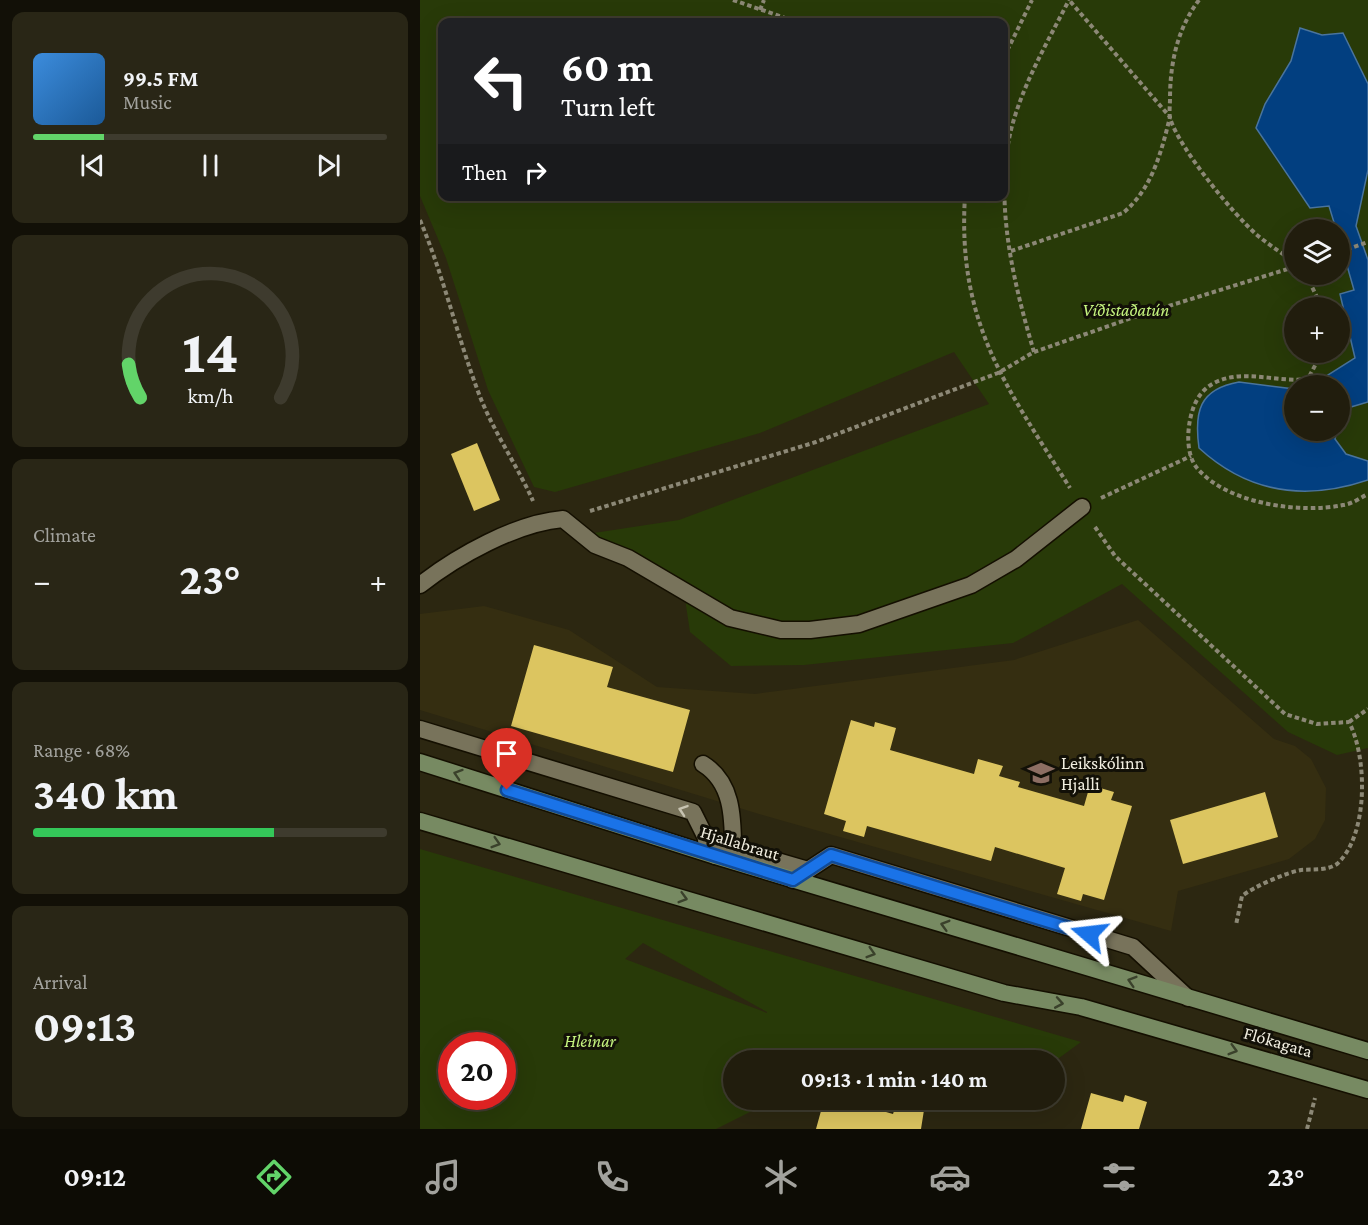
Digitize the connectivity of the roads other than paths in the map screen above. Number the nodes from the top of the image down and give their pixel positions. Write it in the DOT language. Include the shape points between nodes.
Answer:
graph roads {
  1 [pos="1082,507"];
  2 [pos="420,585"];
  3 [pos="420,729"];
  4 [pos="420,762"];
  5 [pos="703,764"];
  6 [pos="420,821"];
  7 [pos="706,840"];
  8 [pos="733,848"];
  9 [pos="715,856"];
  10 [pos="800,875"];
  11 [pos="1188,998"];
  12 [pos="1368,1051"];
  13 [pos="1368,1090"];
  1 -- 2 [label="lane" via="1016,559 971,585 859,624 810,630 781,630 730,618 628,558 595,545 563,519 542,521 482,546"];
  7 -- 3 [label="lane, one-way" via="693,813"];
  9 -- 4 [label="main road, Hjallabraut, one-way"];
  5 -- 8 [label="lane" via="715,771 728,793"];
  6 -- 13 [label="main road, Flókagata, one-way" via="1004,993 1081,1007"];
  7 -- 8 [label="lane"];
  7 -- 9 [label="lane"];
  8 -- 10 [label="lane"];
  9 -- 10 [label="main road, Hjallabraut"];
  11 -- 10 [label="main road, Hjallabraut, one-way"];
  10 -- 11 [label="lane" via="831,855 1133,947"];
  11 -- 12 [label="main road, Flókagata"];
}
